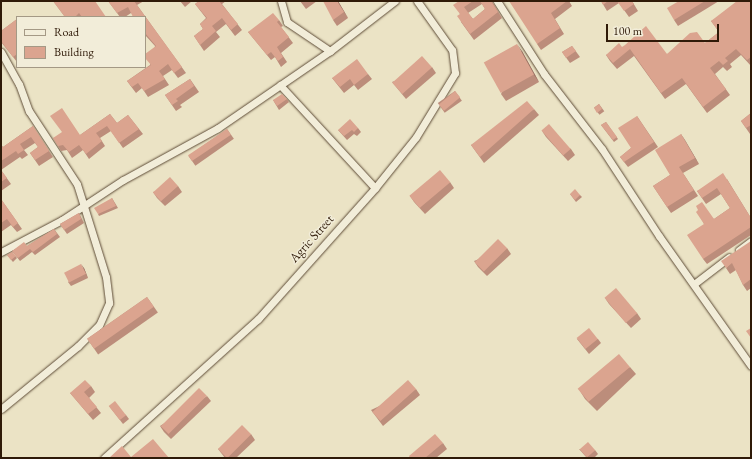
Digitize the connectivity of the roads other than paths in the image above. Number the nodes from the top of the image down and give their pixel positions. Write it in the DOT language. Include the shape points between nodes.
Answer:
graph roads {
  1 [pos="281,1"];
  2 [pos="395,1"];
  3 [pos="418,1"];
  4 [pos="497,1"];
  5 [pos="330,51"];
  6 [pos="1,52"];
  7 [pos="280,85"];
  8 [pos="375,188"];
  9 [pos="86,204"];
  10 [pos="751,241"];
  11 [pos="1,252"];
  12 [pos="694,284"];
  13 [pos="751,366"];
  14 [pos="1,409"];
  15 [pos="104,458"];
  1 -- 5 [label="street" via="287,22"];
  2 -- 5 [label="street"];
  3 -- 8 [label="street, Agric Street" via="452,50 455,73 416,137"];
  4 -- 12 [label="street" via="544,74 602,149"];
  5 -- 7 [label="street"];
  6 -- 9 [label="street" via="19,84 29,111 77,184"];
  7 -- 8 [label="street"];
  7 -- 9 [label="street" via="218,128 123,180"];
  8 -- 15 [label="street, Agric Street" via="258,319"];
  9 -- 11 [label="street"];
  9 -- 14 [label="street" via="106,277 109,303 99,325 78,346"];
  10 -- 12 [label="street"];
  12 -- 13 [label="street"];
}
